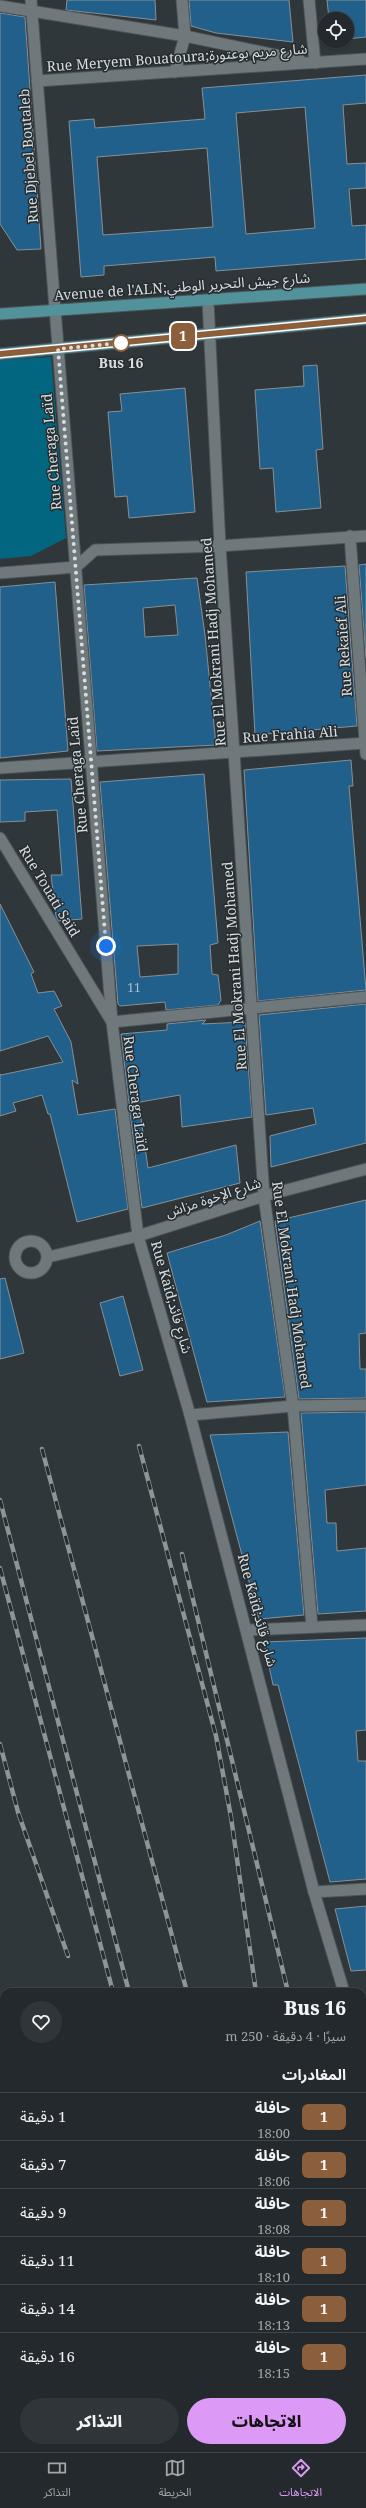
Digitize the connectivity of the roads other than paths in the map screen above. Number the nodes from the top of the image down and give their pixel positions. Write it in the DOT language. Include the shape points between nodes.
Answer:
graph roads {
  1 [pos="182,0"];
  2 [pos="309,0"];
  3 [pos="0,6"];
  4 [pos="32,6"];
  5 [pos="185,36"];
  6 [pos="366,59"];
  7 [pos="315,63"];
  8 [pos="175,72"];
  9 [pos="37,81"];
  10 [pos="366,289"];
  11 [pos="208,301"];
  12 [pos="55,309"];
  13 [pos="0,314"];
  14 [pos="366,319"];
  15 [pos="210,333"];
  16 [pos="58,349"];
  17 [pos="0,354"];
  18 [pos="350,536"];
  19 [pos="366,536"];
  20 [pos="220,546"];
  21 [pos="76,567"];
  22 [pos="0,573"];
  23 [pos="366,747"];
  24 [pos="236,753"];
  25 [pos="91,763"];
  26 [pos="0,768"];
  27 [pos="0,838"];
  28 [pos="366,997"];
  29 [pos="252,1009"];
  30 [pos="112,1022"];
  31 [pos="366,1169"];
  32 [pos="264,1196"];
  33 [pos="138,1236"];
  34 [pos="48,1257"];
  35 [pos="366,1405"];
  36 [pos="293,1406"];
  37 [pos="190,1415"];
  38 [pos="366,1625"];
  39 [pos="312,1626"];
  40 [pos="248,1630"];
  41 [pos="366,1889"];
  42 [pos="314,1892"];
  43 [pos="343,1988"];
  1 -- 5 [label="street"];
  2 -- 7 [label="street"];
  3 -- 4 [label="street"];
  4 -- 5 [label="street"];
  4 -- 9 [label="street, Rue Djebel Boutaleb"];
  5 -- 7 [label="street"];
  5 -- 8 [label="street"];
  6 -- 7 [label="street, Rue Meryem Bouatoura;شارع مريم بوعتورة"];
  7 -- 8 [label="street, Rue Meryem Bouatoura;شارع مريم بوعتورة"];
  8 -- 9 [label="street, Rue Meryem Bouatoura;شارع مريم بوعتورة"];
  9 -- 12 [label="street, Rue Djebel Boutaleb"];
  10 -- 11 [label="main road, Avenue de l'ALN;شارع جيش التحرير الوطني"];
  11 -- 12 [label="main road, Avenue de l'ALN;شارع جيش التحرير الوطني"];
  11 -- 15 [label="street, Rue El Mokrani Hadj Mohamed"];
  12 -- 13 [label="main road, Avenue de l'ALN;شارع جيش التحرير الوطني"];
  12 -- 16 [label="street, Rue Cheraga Laïd"];
  14 -- 15 [label="main road"];
  15 -- 16 [label="main road"];
  15 -- 20 [label="street, Rue El Mokrani Hadj Mohamed"];
  16 -- 17 [label="main road"];
  16 -- 21 [label="street, Rue Cheraga Laïd"];
  18 -- 19 [label="street"];
  18 -- 20 [label="street"];
  18 -- 23 [label="street, Rue Rekaïef Ali"];
  20 -- 21 [label="street" via="95,550"];
  20 -- 24 [label="street, Rue El Mokrani Hadj Mohamed"];
  21 -- 22 [label="street"];
  21 -- 25 [label="street, Rue Cheraga Laïd"];
  23 -- 24 [label="street, Rue Frahia Ali"];
  24 -- 25 [label="street, Rue Frahia Ali"];
  24 -- 29 [label="street, Rue El Mokrani Hadj Mohamed"];
  25 -- 26 [label="street, Rue Frahia Ali"];
  25 -- 30 [label="street, Rue Cheraga Laïd"];
  27 -- 30 [label="street, Rue Touati Saïd"];
  28 -- 29 [label="street"];
  29 -- 30 [label="street"];
  29 -- 32 [label="street, Rue El Mokrani Hadj Mohamed"];
  30 -- 33 [label="street, Rue Cheraga Laïd"];
  31 -- 32 [label="street, شارع الإخوة مزاش"];
  32 -- 33 [label="street, شارع الإخوة مزاش"];
  32 -- 36 [label="street, Rue El Mokrani Hadj Mohamed"];
  33 -- 34 [label="street, شارع الإخوة مزاش"];
  33 -- 37 [label="street, Rue Kaïd;شارع قائد"];
  35 -- 36 [label="street"];
  36 -- 37 [label="street"];
  36 -- 39 [label="street, Rue El Mokrani Hadj Mohamed"];
  37 -- 40 [label="street, Rue Kaïd;شارع قائد"];
  38 -- 39 [label="street"];
  39 -- 40 [label="street"];
  40 -- 42 [label="street, Rue Kaïd;شارع قائد"];
  41 -- 42 [label="street"];
  42 -- 43 [label="street, Rue Kaïd;شارع قائد"];
}
